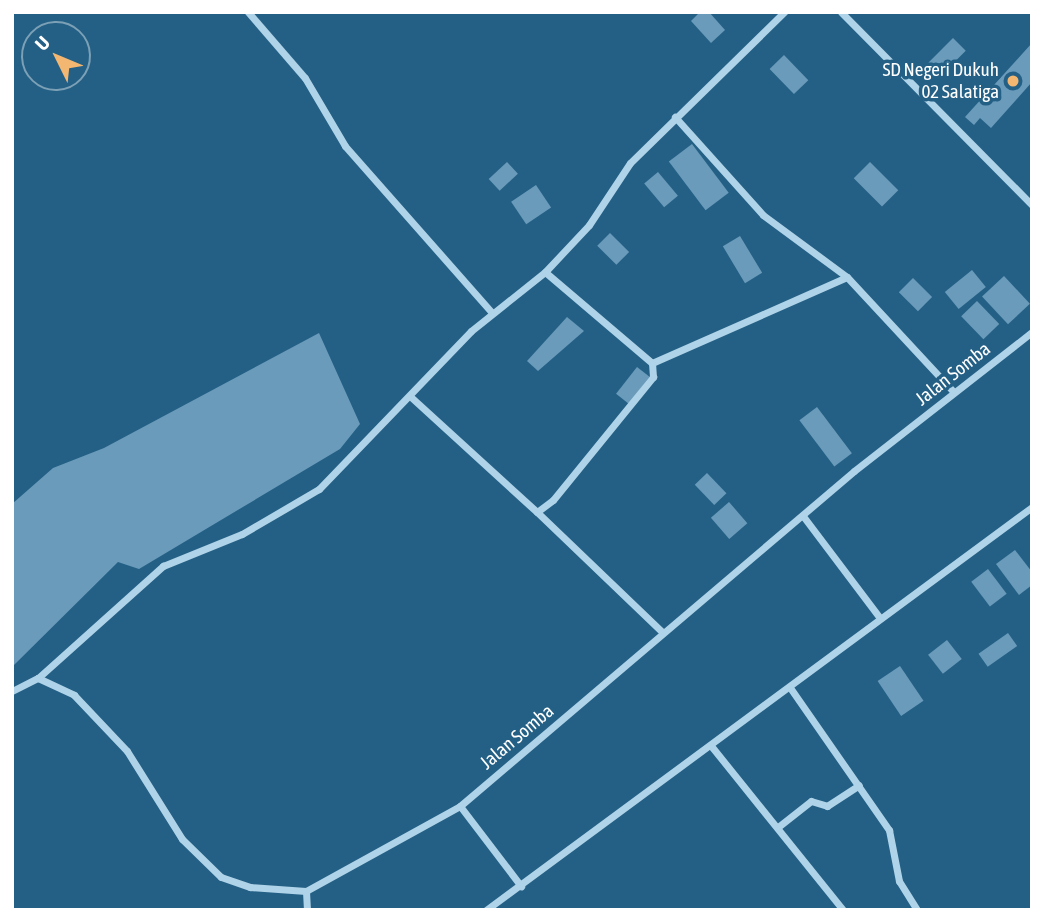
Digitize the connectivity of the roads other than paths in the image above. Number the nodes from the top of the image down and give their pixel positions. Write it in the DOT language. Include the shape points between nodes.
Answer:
graph roads {
  1 [pos="248,12"];
  2 [pos="784,12"];
  3 [pos="841,12"];
  4 [pos="675,117"];
  5 [pos="1032,205"];
  6 [pos="545,272"];
  7 [pos="847,277"];
  8 [pos="492,313"];
  9 [pos="1032,332"];
  10 [pos="652,363"];
  11 [pos="954,392"];
  12 [pos="412,398"];
  13 [pos="1032,507"];
  14 [pos="537,512"];
  15 [pos="803,516"];
  16 [pos="880,618"];
  17 [pos="661,631"];
  18 [pos="38,678"];
  19 [pos="792,689"];
  20 [pos="12,691"];
  21 [pos="712,747"];
  22 [pos="859,785"];
  23 [pos="460,806"];
  24 [pos="778,827"];
  25 [pos="521,886"];
  26 [pos="306,891"];
  27 [pos="307,910"];
  28 [pos="486,910"];
  29 [pos="843,910"];
  30 [pos="917,910"];
  1 -- 8 [label="street" via="305,78 345,146"];
  2 -- 4 [label="street"];
  3 -- 5 [label="street"];
  4 -- 6 [label="street"];
  4 -- 7 [label="street" via="763,215"];
  6 -- 8 [label="street"];
  6 -- 10 [label="street"];
  7 -- 10 [label="street"];
  7 -- 11 [label="street"];
  8 -- 12 [label="street"];
  9 -- 11 [label="street, Jalan Somba"];
  10 -- 14 [label="street" via="648,390"];
  11 -- 15 [label="street, Jalan Somba"];
  12 -- 14 [label="street"];
  12 -- 18 [label="street" via="319,489 242,534 163,566"];
  13 -- 16 [label="street"];
  14 -- 17 [label="street"];
  15 -- 16 [label="street"];
  15 -- 17 [label="street, Jalan Somba"];
  16 -- 19 [label="street"];
  17 -- 23 [label="street, Jalan Somba"];
  18 -- 20 [label="street"];
  18 -- 26 [label="street" via="74,695 96,716 183,839 221,877 250,887"];
  19 -- 21 [label="street"];
  19 -- 22 [label="street"];
  21 -- 24 [label="street"];
  21 -- 25 [label="street"];
  22 -- 24 [label="street" via="827,806 811,801"];
  22 -- 30 [label="street" via="896,844 899,881"];
  23 -- 25 [label="street"];
  23 -- 26 [label="street, Jalan Somba"];
  24 -- 29 [label="street"];
  25 -- 28 [label="street"];
  26 -- 27 [label="street"];
}
